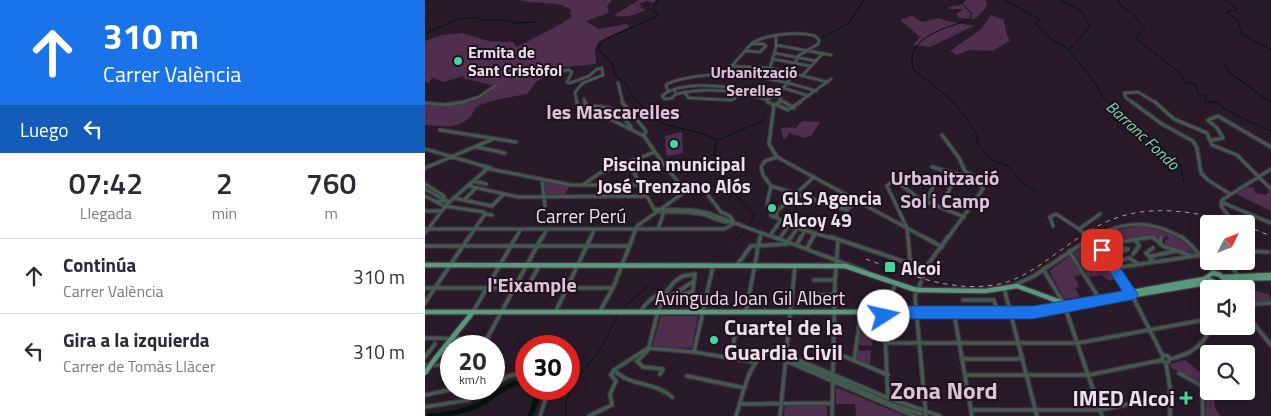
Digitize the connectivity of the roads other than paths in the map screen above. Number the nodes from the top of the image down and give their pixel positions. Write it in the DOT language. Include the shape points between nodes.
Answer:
graph roads {
  1 [pos="776,35"];
  2 [pos="752,44"];
  3 [pos="776,45"];
  4 [pos="808,50"];
  5 [pos="745,51"];
  6 [pos="774,53"];
  7 [pos="823,53"];
  8 [pos="831,55"];
  9 [pos="797,57"];
  10 [pos="773,59"];
  11 [pos="816,61"];
  12 [pos="795,62"];
  13 [pos="730,66"];
  14 [pos="811,66"];
  15 [pos="770,68"];
  16 [pos="791,72"];
  17 [pos="803,74"];
  18 [pos="724,75"];
  19 [pos="517,78"];
  20 [pos="831,79"];
  21 [pos="618,82"];
  22 [pos="788,82"];
  23 [pos="828,82"];
  24 [pos="496,85"];
  25 [pos="784,88"];
  26 [pos="668,91"];
  27 [pos="816,91"];
  28 [pos="684,92"];
  29 [pos="676,93"];
  30 [pos="742,94"];
  31 [pos="777,96"];
  32 [pos="810,96"];
  33 [pos="771,97"];
  34 [pos="672,98"];
  35 [pos="584,99"];
  36 [pos="767,100"];
  37 [pos="781,101"];
  38 [pos="673,102"];
  39 [pos="425,103"];
  40 [pos="776,105"];
  41 [pos="586,106"];
  42 [pos="577,108"];
  43 [pos="794,108"];
  44 [pos="787,110"];
  45 [pos="775,112"];
  46 [pos="441,130"];
  47 [pos="634,130"];
  48 [pos="942,135"];
  49 [pos="644,136"];
  50 [pos="495,138"];
  51 [pos="1211,140"];
  52 [pos="516,142"];
  53 [pos="475,147"];
  54 [pos="1271,147"];
  55 [pos="425,150"];
  56 [pos="655,152"];
  57 [pos="505,153"];
  58 [pos="452,157"];
  59 [pos="777,157"];
  60 [pos="631,161"];
  61 [pos="426,167"];
  62 [pos="932,167"];
  63 [pos="488,169"];
  64 [pos="1271,169"];
  65 [pos="957,175"];
  66 [pos="1258,175"];
  67 [pos="814,177"];
  68 [pos="542,179"];
  69 [pos="474,181"];
  70 [pos="425,184"];
  71 [pos="486,184"];
  72 [pos="641,184"];
  73 [pos="583,185"];
  74 [pos="934,185"];
  75 [pos="469,186"];
  76 [pos="771,186"];
  77 [pos="476,188"];
  78 [pos="425,189"];
  79 [pos="1271,189"];
  80 [pos="983,190"];
  81 [pos="686,191"];
  82 [pos="796,193"];
  83 [pos="505,194"];
  84 [pos="1231,194"];
  85 [pos="425,196"];
  86 [pos="647,196"];
  87 [pos="544,197"];
  88 [pos="454,198"];
  89 [pos="853,198"];
  90 [pos="464,200"];
  91 [pos="857,200"];
  92 [pos="437,201"];
  93 [pos="447,201"];
  94 [pos="925,201"];
  95 [pos="1221,202"];
  96 [pos="446,206"];
  97 [pos="545,206"];
  98 [pos="941,206"];
  99 [pos="657,210"];
  100 [pos="844,210"];
  101 [pos="425,211"];
  102 [pos="441,211"];
  103 [pos="664,212"];
  104 [pos="771,212"];
  105 [pos="776,212"];
  106 [pos="485,214"];
  107 [pos="725,214"];
  108 [pos="1100,214"];
  109 [pos="492,215"];
  110 [pos="1228,215"];
  111 [pos="719,216"];
  112 [pos="775,216"];
  113 [pos="965,217"];
  114 [pos="730,219"];
  115 [pos="719,221"];
  116 [pos="779,222"];
  117 [pos="725,223"];
  118 [pos="734,223"];
  119 [pos="1271,223"];
  120 [pos="1053,226"];
  121 [pos="787,228"];
  122 [pos="907,228"];
  123 [pos="427,229"];
  124 [pos="475,229"];
  125 [pos="521,229"];
  126 [pos="547,229"];
  127 [pos="594,229"];
  128 [pos="635,229"];
  129 [pos="658,229"];
  130 [pos="796,230"];
  131 [pos="1081,230"];
  132 [pos="759,232"];
  133 [pos="805,232"];
  134 [pos="425,233"];
  135 [pos="771,234"];
  136 [pos="815,234"];
  137 [pos="1161,237"];
  138 [pos="780,238"];
  139 [pos="1136,240"];
  140 [pos="838,241"];
  141 [pos="788,242"];
  142 [pos="1119,243"];
  143 [pos="797,244"];
  144 [pos="1160,244"];
  145 [pos="425,246"];
  146 [pos="463,246"];
  147 [pos="511,246"];
  148 [pos="629,246"];
  149 [pos="757,246"];
  150 [pos="1099,246"];
  151 [pos="537,247"];
  152 [pos="586,247"];
  153 [pos="942,247"];
  154 [pos="807,248"];
  155 [pos="1122,248"];
  156 [pos="1153,248"];
  157 [pos="1069,251"];
  158 [pos="1178,251"];
  159 [pos="1255,251"];
  160 [pos="1125,252"];
  161 [pos="1268,252"];
  162 [pos="1116,253"];
  163 [pos="1200,253"];
  164 [pos="1133,254"];
  165 [pos="1200,254"];
  166 [pos="1183,256"];
  167 [pos="1192,256"];
  168 [pos="836,260"];
  169 [pos="1152,261"];
  170 [pos="1115,262"];
  171 [pos="910,263"];
  172 [pos="1139,264"];
  173 [pos="425,265"];
  174 [pos="450,265"];
  175 [pos="737,265"];
  176 [pos="754,265"];
  177 [pos="500,266"];
  178 [pos="527,266"];
  179 [pos="539,266"];
  180 [pos="577,266"];
  181 [pos="621,266"];
  182 [pos="713,266"];
  183 [pos="795,266"];
  184 [pos="836,266"];
  185 [pos="1114,268"];
  186 [pos="1043,269"];
  187 [pos="1212,270"];
  188 [pos="1234,270"];
  189 [pos="871,274"];
  190 [pos="1238,275"];
  191 [pos="1208,276"];
  192 [pos="1271,276"];
  193 [pos="923,277"];
  194 [pos="814,280"];
  195 [pos="835,280"];
  196 [pos="1211,280"];
  197 [pos="1219,280"];
  198 [pos="1220,280"];
  199 [pos="1230,280"];
  200 [pos="1248,280"];
  201 [pos="694,281"];
  202 [pos="921,282"];
  203 [pos="895,283"];
  204 [pos="1200,284"];
  205 [pos="1007,287"];
  206 [pos="425,288"];
  207 [pos="435,288"];
  208 [pos="488,288"];
  209 [pos="514,288"];
  210 [pos="527,288"];
  211 [pos="567,288"];
  212 [pos="613,288"];
  213 [pos="1131,294"];
  214 [pos="664,295"];
  215 [pos="675,295"];
  216 [pos="812,295"];
  217 [pos="835,295"];
  218 [pos="1099,298"];
  219 [pos="1052,299"];
  220 [pos="963,300"];
  221 [pos="425,303"];
  222 [pos="1271,303"];
  223 [pos="1255,304"];
  224 [pos="1065,306"];
  225 [pos="1051,310"];
  226 [pos="425,312"];
  227 [pos="473,312"];
  228 [pos="501,312"];
  229 [pos="556,312"];
  230 [pos="601,312"];
  231 [pos="641,312"];
  232 [pos="659,312"];
  233 [pos="703,312"];
  234 [pos="746,312"];
  235 [pos="791,312"];
  236 [pos="834,312"];
  237 [pos="861,312"];
  238 [pos="884,313"];
  239 [pos="916,313"];
  240 [pos="954,313"];
  241 [pos="998,313"];
  242 [pos="1011,313"];
  243 [pos="1200,321"];
  244 [pos="1255,324"];
  245 [pos="1255,325"];
  246 [pos="1258,327"];
  247 [pos="1150,330"];
  248 [pos="454,335"];
  249 [pos="489,335"];
  250 [pos="1208,335"];
  251 [pos="735,336"];
  252 [pos="425,338"];
  253 [pos="440,338"];
  254 [pos="886,343"];
  255 [pos="919,343"];
  256 [pos="959,343"];
  257 [pos="1019,343"];
  258 [pos="1078,343"];
  259 [pos="435,344"];
  260 [pos="1271,345"];
  261 [pos="648,348"];
  262 [pos="694,352"];
  263 [pos="765,352"];
  264 [pos="834,352"];
  265 [pos="440,353"];
  266 [pos="786,353"];
  267 [pos="425,357"];
  268 [pos="730,358"];
  269 [pos="962,358"];
  270 [pos="1023,358"];
  271 [pos="1169,359"];
  272 [pos="788,360"];
  273 [pos="854,360"];
  274 [pos="1164,360"];
  275 [pos="754,362"];
  276 [pos="425,365"];
  277 [pos="440,365"];
  278 [pos="614,370"];
  279 [pos="425,373"];
  280 [pos="1179,373"];
  281 [pos="660,374"];
  282 [pos="832,375"];
  283 [pos="888,375"];
  284 [pos="965,375"];
  285 [pos="1027,375"];
  286 [pos="1089,375"];
  287 [pos="687,376"];
  288 [pos="835,381"];
  289 [pos="745,388"];
  290 [pos="440,391"];
  291 [pos="425,394"];
  292 [pos="1170,396"];
  293 [pos="672,397"];
  294 [pos="888,398"];
  295 [pos="468,400"];
  296 [pos="545,400"];
  297 [pos="833,403"];
  298 [pos="740,404"];
  299 [pos="781,404"];
  300 [pos="425,407"];
  301 [pos="971,410"];
  302 [pos="1035,410"];
  303 [pos="1068,410"];
  304 [pos="1100,410"];
  305 [pos="925,411"];
  306 [pos="921,414"];
  307 [pos="540,416"];
  308 [pos="589,416"];
  309 [pos="736,416"];
  310 [pos="780,416"];
  311 [pos="832,416"];
  312 [pos="914,416"];
  313 [pos="926,416"];
  314 [pos="940,416"];
  315 [pos="972,416"];
  316 [pos="1037,416"];
  317 [pos="1070,416"];
  318 [pos="1103,416"];
  319 [pos="1170,416"];
  320 [pos="1203,416"];
  1 -- 2 [label="street" via="760,38"];
  1 -- 3 [label="street"];
  1 -- 4 [label="street" via="817,37 819,43"];
  2 -- 5 [label="street"];
  2 -- 5 [label="street" via="766,46 760,52"];
  3 -- 4 [label="street"];
  3 -- 6 [label="street"];
  4 -- 7 [label="street"];
  4 -- 9 [label="street"];
  5 -- 13 [label="street"];
  6 -- 9 [label="street"];
  6 -- 10 [label="street"];
  7 -- 8 [label="street"];
  7 -- 11 [label="street"];
  9 -- 11 [label="street"];
  9 -- 12 [label="street"];
  10 -- 12 [label="street"];
  10 -- 15 [label="street"];
  11 -- 14 [label="street"];
  12 -- 14 [label="street"];
  12 -- 16 [label="street"];
  13 -- 15 [label="street"];
  13 -- 18 [label="street"];
  14 -- 17 [label="street"];
  15 -- 16 [label="street"];
  16 -- 17 [label="street"];
  16 -- 22 [label="street"];
  17 -- 23 [label="street"];
  18 -- 22 [label="street"];
  18 -- 26 [label="street" via="672,81 666,85"];
  19 -- 42 [label="street" via="569,70 572,73 569,84 589,76 598,68 603,69 603,76 585,82 574,92"];
  20 -- 23 [label="street"];
  21 -- 49 [label="street" via="624,107 632,112 645,131"];
  22 -- 25 [label="street"];
  22 -- 27 [label="street"];
  23 -- 27 [label="street"];
  24 -- 39 [label="street" via="468,102 445,106"];
  25 -- 31 [label="street"];
  25 -- 32 [label="street"];
  26 -- 29 [label="street"];
  26 -- 34 [label="street" via="662,96"];
  27 -- 32 [label="street"];
  28 -- 29 [label="street"];
  28 -- 30 [label="street" via="709,89"];
  28 -- 30 [label="street" via="691,98 732,100"];
  29 -- 33 [label="street" via="693,87 711,86 753,91"];
  29 -- 34 [label="street"];
  30 -- 36 [label="street"];
  31 -- 33 [label="street"];
  31 -- 37 [label="street"];
  32 -- 43 [label="street"];
  33 -- 36 [label="street"];
  34 -- 38 [label="street"];
  35 -- 41 [label="street"];
  36 -- 40 [label="street" via="768,104"];
  37 -- 40 [label="street"];
  37 -- 43 [label="street"];
  40 -- 44 [label="street"];
  40 -- 45 [label="street"];
  41 -- 42 [label="street"];
  41 -- 47 [label="street" via="621,114"];
  42 -- 47 [label="street" via="581,114 608,119"];
  43 -- 44 [label="street"];
  44 -- 45 [label="street"];
  45 -- 59 [label="street" via="768,141"];
  46 -- 50 [label="street"];
  47 -- 49 [label="street"];
  48 -- 80 [label="street" via="965,171 979,179"];
  49 -- 56 [label="street"];
  50 -- 52 [label="street"];
  50 -- 53 [label="street"];
  51 -- 54 [label="street" via="1223,138 1208,120 1214,116 1225,118"];
  51 -- 66 [label="street" via="1212,145 1239,156"];
  51 -- 84 [label="street" via="1205,132 1172,118 1149,98 1130,91 1124,94 1153,118 1193,141 1201,173"];
  53 -- 57 [label="street"];
  53 -- 58 [label="street"];
  55 -- 58 [label="street"];
  56 -- 60 [label="street"];
  56 -- 81 [label="street"];
  58 -- 61 [label="street"];
  58 -- 63 [label="street"];
  59 -- 67 [label="street"];
  59 -- 76 [label="street" via="766,160 761,166 762,174"];
  60 -- 72 [label="street"];
  60 -- 73 [label="street" via="600,173"];
  62 -- 65 [label="street"];
  63 -- 68 [label="street"];
  63 -- 69 [label="street"];
  64 -- 66 [label="street"];
  65 -- 80 [label="street" via="975,178"];
  65 -- 98 [label="street"];
  66 -- 79 [label="street"];
  66 -- 84 [label="street"];
  67 -- 82 [label="street"];
  67 -- 89 [label="street"];
  68 -- 73 [label="street"];
  68 -- 87 [label="street"];
  69 -- 71 [label="street"];
  69 -- 75 [label="street"];
  70 -- 93 [label="street" via="441,192"];
  72 -- 73 [label="street"];
  72 -- 86 [label="street"];
  74 -- 94 [label="street"];
  75 -- 77 [label="street"];
  75 -- 88 [label="street"];
  76 -- 82 [label="street"];
  76 -- 104 [label="street" via="767,204"];
  77 -- 83 [label="street"];
  77 -- 90 [label="street"];
  78 -- 93 [label="street"];
  80 -- 113 [label="street"];
  81 -- 99 [label="street"];
  81 -- 107 [label="street" via="705,191"];
  82 -- 100 [label="street"];
  82 -- 105 [label="street"];
  83 -- 87 [label="street"];
  83 -- 90 [label="street" via="492,206"];
  84 -- 95 [label="street"];
  85 -- 96 [label="street"];
  86 -- 87 [label="street"];
  86 -- 99 [label="street"];
  87 -- 97 [label="street"];
  88 -- 90 [label="street"];
  88 -- 93 [label="street"];
  89 -- 91 [label="street"];
  89 -- 100 [label="street"];
  91 -- 100 [label="street"];
  91 -- 122 [label="street"];
  92 -- 93 [label="street"];
  93 -- 96 [label="street"];
  94 -- 98 [label="street"];
  94 -- 122 [label="street" via="897,182 887,186"];
  95 -- 110 [label="street, bridge"];
  95 -- 119 [label="street"];
  96 -- 102 [label="street"];
  96 -- 106 [label="street"];
  98 -- 113 [label="street"];
  99 -- 103 [label="street"];
  99 -- 111 [label="street" via="695,210"];
  99 -- 128 [label="street"];
  101 -- 102 [label="street"];
  102 -- 123 [label="street"];
  103 -- 115 [label="street" via="700,213"];
  103 -- 129 [label="street"];
  104 -- 105 [label="street"];
  104 -- 112 [label="street" via="771,216"];
  105 -- 112 [label="street"];
  106 -- 109 [label="street"];
  106 -- 124 [label="street"];
  107 -- 111 [label="street"];
  107 -- 114 [label="street"];
  108 -- 131 [label="street"];
  111 -- 114 [label="street"];
  111 -- 115 [label="street"];
  112 -- 140 [label="street" via="786,226"];
  113 -- 153 [label="street"];
  114 -- 117 [label="street"];
  114 -- 118 [label="street"];
  115 -- 117 [label="street"];
  116 -- 135 [label="street"];
  117 -- 118 [label="street"];
  118 -- 129 [label="street, Carrer Perú" via="725,229"];
  118 -- 132 [label="street"];
  120 -- 131 [label="street" via="1050,217 1057,214"];
  121 -- 138 [label="street"];
  122 -- 153 [label="street"];
  122 -- 171 [label="street"];
  123 -- 124 [label="street, Carrer Perú"];
  123 -- 134 [label="street"];
  124 -- 125 [label="street, Carrer Perú"];
  124 -- 146 [label="street"];
  125 -- 126 [label="street, Carrer Perú"];
  125 -- 147 [label="street"];
  126 -- 127 [label="street, Carrer Perú"];
  126 -- 151 [label="street"];
  127 -- 128 [label="street, Carrer Perú"];
  127 -- 152 [label="street"];
  128 -- 129 [label="street, Carrer Perú"];
  128 -- 148 [label="street"];
  130 -- 141 [label="street"];
  131 -- 150 [label="street, bridge"];
  132 -- 141 [label="street"];
  132 -- 149 [label="street"];
  133 -- 143 [label="street"];
  136 -- 154 [label="street"];
  137 -- 144 [label="street"];
  139 -- 142 [label="street"];
  139 -- 144 [label="street" via="1151,238"];
  139 -- 164 [label="street" via="1139,246"];
  140 -- 168 [label="street"];
  140 -- 171 [label="street"];
  141 -- 149 [label="street" via="784,246"];
  141 -- 168 [label="street"];
  142 -- 150 [label="street"];
  142 -- 155 [label="street"];
  144 -- 158 [label="street"];
  145 -- 146 [label="street"];
  146 -- 147 [label="street"];
  146 -- 174 [label="street"];
  147 -- 151 [label="street"];
  147 -- 177 [label="street"];
  148 -- 152 [label="street"];
  148 -- 181 [label="street"];
  149 -- 175 [label="street" via="751,246"];
  149 -- 176 [label="street"];
  150 -- 185 [label="street"];
  151 -- 152 [label="street"];
  151 -- 178 [label="street"];
  152 -- 180 [label="street"];
  153 -- 171 [label="street" via="927,267"];
  155 -- 160 [label="street" via="1128,249"];
  155 -- 162 [label="street"];
  156 -- 169 [label="street" via="1146,253"];
  157 -- 163 [label="street" via="1103,231 1140,223 1175,233"];
  157 -- 186 [label="street"];
  157 -- 218 [label="street"];
  158 -- 166 [label="street"];
  158 -- 167 [label="street"];
  158 -- 169 [label="street" via="1152,256"];
  159 -- 161 [label="street"];
  165 -- 167 [label="street"];
  166 -- 167 [label="street"];
  166 -- 169 [label="street"];
  168 -- 184 [label="street"];
  168 -- 189 [label="street"];
  169 -- 172 [label="street"];
  170 -- 172 [label="street" via="1129,258"];
  171 -- 193 [label="street"];
  172 -- 185 [label="street"];
  173 -- 174 [label="main road"];
  174 -- 177 [label="main road"];
  174 -- 207 [label="street"];
  175 -- 176 [label="main road"];
  175 -- 182 [label="main road"];
  176 -- 183 [label="main road"];
  176 -- 234 [label="street"];
  177 -- 178 [label="main road"];
  177 -- 208 [label="street"];
  178 -- 179 [label="main road"];
  178 -- 209 [label="street"];
  179 -- 180 [label="main road"];
  179 -- 210 [label="street"];
  180 -- 181 [label="main road"];
  180 -- 211 [label="street"];
  181 -- 182 [label="main road"];
  181 -- 212 [label="street"];
  182 -- 233 [label="street"];
  183 -- 184 [label="main road"];
  183 -- 235 [label="street"];
  184 -- 189 [label="main road" via="848,266"];
  184 -- 195 [label="street"];
  185 -- 213 [label="street"];
  186 -- 205 [label="street" via="1024,282"];
  186 -- 224 [label="street"];
  187 -- 198 [label="street"];
  188 -- 190 [label="street"];
  189 -- 203 [label="main road"];
  190 -- 192 [label="main road"];
  190 -- 199 [label="main road"];
  191 -- 196 [label="main road"];
  191 -- 197 [label="main road" via="1211,273"];
  191 -- 213 [label="main road"];
  192 -- 200 [label="main road"];
  194 -- 195 [label="street"];
  195 -- 217 [label="street"];
  201 -- 214 [label="street" via="695,274 684,275 668,286"];
  201 -- 215 [label="street"];
  201 -- 215 [label="street" via="692,294"];
  202 -- 239 [label="street" via="915,296"];
  203 -- 205 [label="main road, bridge" via="919,290 955,292"];
  203 -- 238 [label="street"];
  204 -- 213 [label="main road"];
  205 -- 219 [label="main road" via="1029,289"];
  205 -- 242 [label="street"];
  206 -- 207 [label="street"];
  207 -- 208 [label="street"];
  207 -- 221 [label="street"];
  208 -- 209 [label="street"];
  208 -- 227 [label="street"];
  209 -- 210 [label="street"];
  209 -- 228 [label="street"];
  210 -- 211 [label="street"];
  211 -- 212 [label="street"];
  211 -- 229 [label="street"];
  212 -- 230 [label="street"];
  213 -- 218 [label="main road"];
  213 -- 224 [label="main road"];
  213 -- 247 [label="street"];
  214 -- 215 [label="street"];
  214 -- 231 [label="street" via="659,294"];
  214 -- 232 [label="street"];
  216 -- 217 [label="street"];
  217 -- 236 [label="street"];
  218 -- 224 [label="main road"];
  219 -- 224 [label="main road"];
  219 -- 225 [label="main road" via="1054,305"];
  220 -- 241 [label="street" via="994,300"];
  222 -- 223 [label="street"];
  224 -- 225 [label="main road, Avinguda Joan Gil Albert"];
  224 -- 258 [label="street"];
  225 -- 242 [label="main road, Avinguda Joan Gil Albert"];
  226 -- 227 [label="main road, Avinguda Joan Gil Albert"];
  227 -- 228 [label="main road, Avinguda Joan Gil Albert"];
  227 -- 248 [label="main road"];
  228 -- 229 [label="main road, Avinguda Joan Gil Albert"];
  228 -- 249 [label="street"];
  229 -- 230 [label="main road, Avinguda Joan Gil Albert"];
  230 -- 231 [label="main road, Avinguda Joan Gil Albert"];
  231 -- 232 [label="main road, Avinguda Joan Gil Albert"];
  232 -- 233 [label="main road, Avinguda Joan Gil Albert"];
  232 -- 261 [label="street"];
  233 -- 234 [label="main road, Avinguda Joan Gil Albert"];
  233 -- 262 [label="street"];
  234 -- 235 [label="main road, Avinguda Joan Gil Albert"];
  235 -- 236 [label="main road, Avinguda Joan Gil Albert"];
  235 -- 266 [label="street"];
  236 -- 237 [label="main road, Avinguda Joan Gil Albert"];
  236 -- 264 [label="street"];
  237 -- 238 [label="main road, Avinguda Joan Gil Albert"];
  237 -- 273 [label="street"];
  238 -- 239 [label="main road, Avinguda Joan Gil Albert"];
  238 -- 254 [label="street"];
  239 -- 240 [label="main road, Avinguda Joan Gil Albert"];
  239 -- 255 [label="street"];
  240 -- 241 [label="main road, Avinguda Joan Gil Albert"];
  240 -- 256 [label="street"];
  241 -- 242 [label="main road, Avinguda Joan Gil Albert"];
  242 -- 257 [label="street"];
  243 -- 247 [label="street"];
  244 -- 246 [label="street"];
  245 -- 246 [label="street"];
  246 -- 260 [label="street"];
  247 -- 258 [label="street"];
  247 -- 274 [label="street"];
  250 -- 271 [label="street" via="1199,348"];
  251 -- 268 [label="street"];
  252 -- 253 [label="street"];
  254 -- 255 [label="street"];
  254 -- 283 [label="street"];
  255 -- 256 [label="street"];
  255 -- 305 [label="street"];
  256 -- 257 [label="street"];
  256 -- 269 [label="street"];
  257 -- 258 [label="street"];
  257 -- 270 [label="street"];
  258 -- 286 [label="street"];
  259 -- 267 [label="street"];
  261 -- 262 [label="street"];
  261 -- 278 [label="street"];
  261 -- 281 [label="street" via="637,362 643,367 663,369"];
  262 -- 268 [label="street"];
  263 -- 266 [label="street" via="773,349"];
  263 -- 272 [label="street"];
  263 -- 275 [label="street"];
  264 -- 273 [label="street"];
  264 -- 282 [label="street"];
  265 -- 279 [label="main road, bridge"];
  266 -- 272 [label="street"];
  266 -- 282 [label="street"];
  268 -- 275 [label="street"];
  269 -- 270 [label="street"];
  269 -- 284 [label="street"];
  270 -- 285 [label="street"];
  271 -- 274 [label="street"];
  271 -- 274 [label="street" via="1169,362"];
  272 -- 282 [label="street"];
  272 -- 288 [label="street"];
  272 -- 299 [label="street"];
  273 -- 283 [label="street"];
  274 -- 286 [label="street"];
  274 -- 292 [label="street"];
  275 -- 289 [label="street"];
  276 -- 277 [label="street"];
  278 -- 293 [label="street" via="633,382 665,389"];
  278 -- 308 [label="street" via="611,375 617,381 610,393 612,405"];
  280 -- 320 [label="street" via="1202,386"];
  282 -- 288 [label="street"];
  282 -- 294 [label="street"];
  283 -- 294 [label="street"];
  284 -- 285 [label="street"];
  284 -- 301 [label="street"];
  285 -- 286 [label="street"];
  285 -- 302 [label="street"];
  286 -- 304 [label="street"];
  287 -- 289 [label="street"];
  288 -- 297 [label="street"];
  288 -- 306 [label="street"];
  288 -- 312 [label="street"];
  289 -- 298 [label="street"];
  290 -- 291 [label="street"];
  292 -- 304 [label="street"];
  292 -- 319 [label="street"];
  294 -- 305 [label="street"];
  295 -- 300 [label="street"];
  296 -- 307 [label="street"];
  297 -- 299 [label="street"];
  297 -- 311 [label="street"];
  298 -- 299 [label="street"];
  298 -- 309 [label="street"];
  299 -- 310 [label="street"];
  301 -- 302 [label="street"];
  301 -- 315 [label="street"];
  302 -- 303 [label="street"];
  302 -- 316 [label="street"];
  303 -- 304 [label="street"];
  303 -- 317 [label="street"];
  304 -- 318 [label="street"];
  305 -- 313 [label="street"];
  305 -- 314 [label="street"];
}
